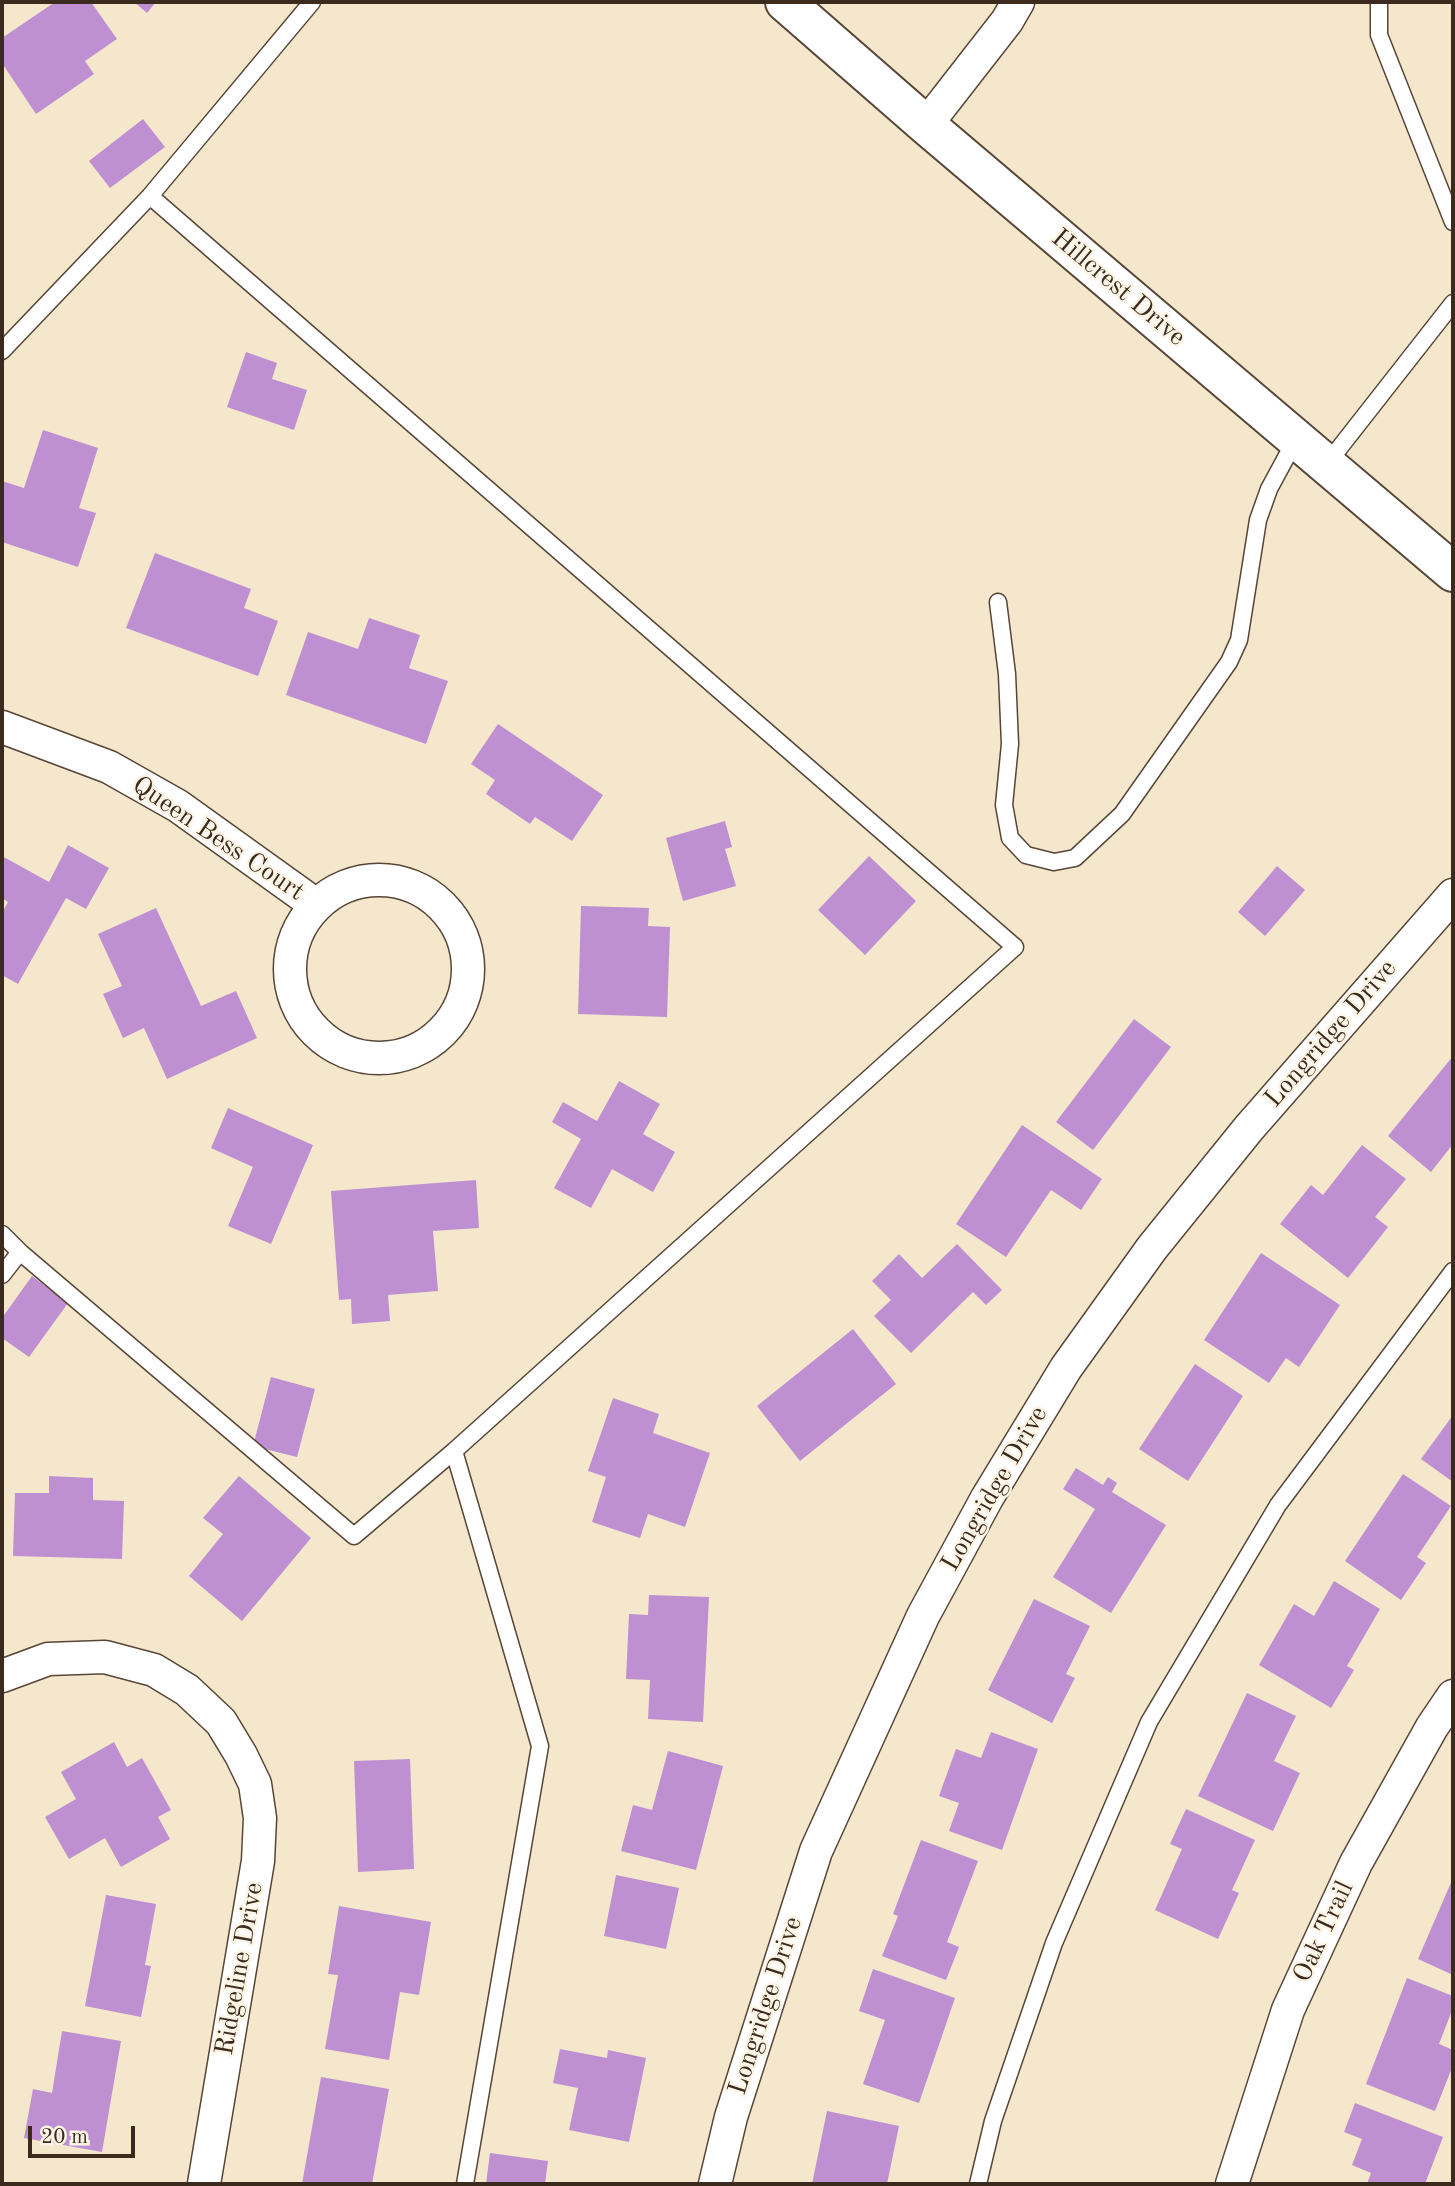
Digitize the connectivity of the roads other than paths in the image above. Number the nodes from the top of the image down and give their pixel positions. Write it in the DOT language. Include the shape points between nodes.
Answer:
graph roads {
  1 [pos="312,2"];
  2 [pos="785,2"];
  3 [pos="1018,2"];
  4 [pos="1379,2"];
  5 [pos="926,125"];
  6 [pos="150,196"];
  7 [pos="1453,222"];
  8 [pos="1453,303"];
  9 [pos="2,351"];
  10 [pos="1296,439"];
  11 [pos="1326,465"];
  12 [pos="1453,572"];
  13 [pos="998,602"];
  14 [pos="2,727"];
  15 [pos="1453,895"];
  16 [pos="316,905"];
  17 [pos="2,1234"];
  18 [pos="20,1252"];
  19 [pos="1453,1271"];
  20 [pos="2,1275"];
  21 [pos="454,1451"];
  22 [pos="2,1676"];
  23 [pos="1453,1696"];
  24 [pos="204,2184"];
  25 [pos="466,2184"];
  26 [pos="715,2184"];
  27 [pos="978,2184"];
  28 [pos="1232,2184"];
  1 -- 6 [label="lane"];
  2 -- 5 [label="street, Hillcrest Drive"];
  3 -- 5 [label="street"];
  4 -- 7 [label="lane" via="1379,35"];
  5 -- 10 [label="street, Hillcrest Drive"];
  6 -- 9 [label="lane"];
  6 -- 21 [label="lane" via="1015,947"];
  8 -- 11 [label="lane"];
  10 -- 11 [label="street, Hillcrest Drive"];
  10 -- 13 [label="lane" via="1258,520 1239,640 1229,662 1122,814 1075,858 1054,863 1026,855 1010,838 1004,805 1010,744 1007,674"];
  11 -- 12 [label="street, Hillcrest Drive"];
  14 -- 16 [label="street, Queen Bess Court" via="108,767 178,806"];
  15 -- 26 [label="street, Longridge Drive" via="1249,1128 1152,1248 1066,1368 987,1498 923,1616 816,1852 731,2117"];
  16 -- 16 [label="street" via="302,921 292,944 290,973 292,990 308,1024 329,1045 367,1058 394,1058 440,1036 461,1007 470,971 460,927 450,913 427,892 393,879 370,879 342,887"];
  17 -- 18 [label="lane"];
  18 -- 20 [label="lane"];
  18 -- 21 [label="lane" via="354,1536"];
  19 -- 27 [label="lane" via="1278,1505 1149,1722 1054,1943 993,2120"];
  21 -- 25 [label="lane" via="540,1746"];
  22 -- 24 [label="street, Ridgeline Drive" via="48,1659 94,1657 154,1670 187,1690 221,1723 255,1784 260,1818 258,1860"];
  23 -- 28 [label="street, Oak Trail" via="1356,1863 1288,2010"];
}
